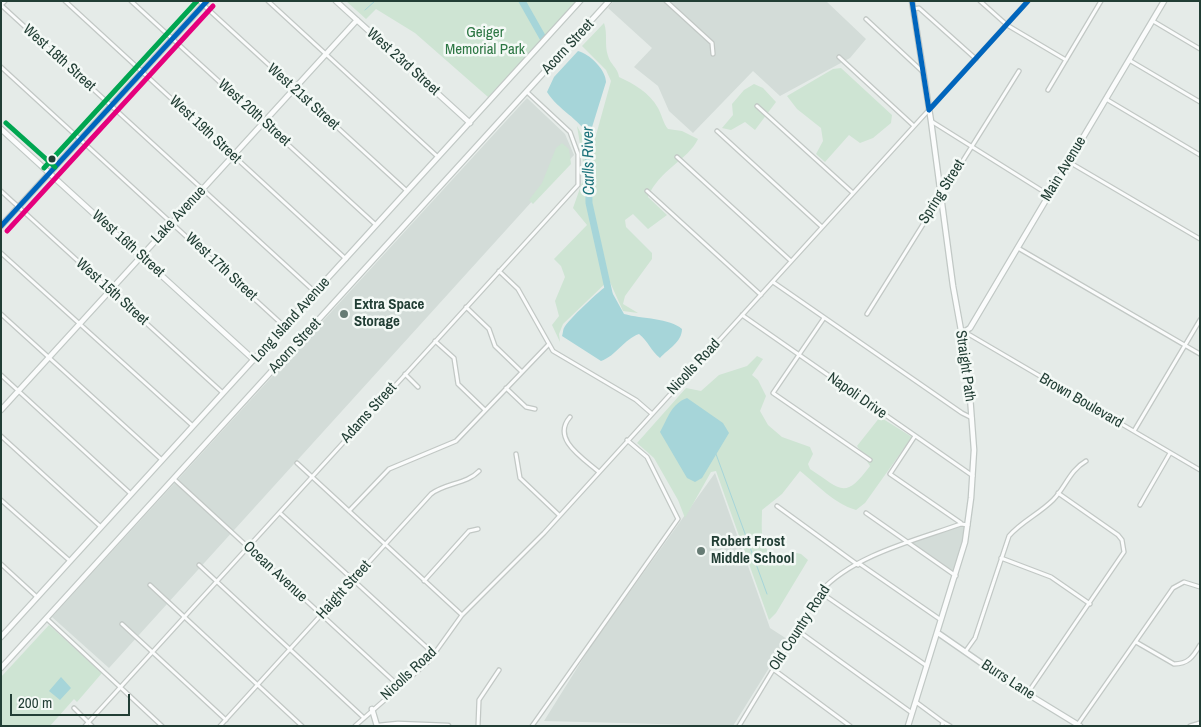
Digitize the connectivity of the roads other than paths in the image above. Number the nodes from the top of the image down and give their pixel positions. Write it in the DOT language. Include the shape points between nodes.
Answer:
graph roads {
  1 [pos="5,1"];
  2 [pos="65,1"];
  3 [pos="132,1"];
  4 [pos="268,1"];
  5 [pos="336,1"];
  6 [pos="580,1"];
  7 [pos="609,1"];
  8 [pos="666,1"];
  9 [pos="912,1"];
  10 [pos="980,1"];
  11 [pos="1028,1"];
  12 [pos="1101,1"];
  13 [pos="1164,1"];
  14 [pos="203,3"];
  15 [pos="1,5"];
  16 [pos="913,9"];
  17 [pos="866,19"];
  18 [pos="357,20"];
  19 [pos="1153,21"];
  20 [pos="1007,25"];
  21 [pos="173,39"];
  22 [pos="1200,49"];
  23 [pos="713,54"];
  24 [pos="326,55"];
  25 [pos="839,57"];
  26 [pos="976,59"];
  27 [pos="1066,60"];
  28 [pos="1129,60"];
  29 [pos="1,67"];
  30 [pos="1018,71"];
  31 [pos="142,72"];
  32 [pos="923,72"];
  33 [pos="294,89"];
  34 [pos="1048,90"];
  35 [pos="526,92"];
  36 [pos="1106,99"];
  37 [pos="1200,102"];
  38 [pos="111,105"];
  39 [pos="757,106"];
  40 [pos="929,110"];
  41 [pos="931,120"];
  42 [pos="264,122"];
  43 [pos="470,123"];
  44 [pos="914,126"];
  45 [pos="1,128"];
  46 [pos="717,131"];
  47 [pos="80,140"];
  48 [pos="970,145"];
  49 [pos="1200,155"];
  50 [pos="234,156"];
  51 [pos="677,157"];
  52 [pos="438,158"];
  53 [pos="1069,162"];
  54 [pos="50,173"];
  55 [pos="203,190"];
  56 [pos="1,191"];
  57 [pos="647,191"];
  58 [pos="407,192"];
  59 [pos="853,193"];
  60 [pos="940,193"];
  61 [pos="1049,196"];
  62 [pos="19,207"];
  63 [pos="172,223"];
  64 [pos="1,226"];
  65 [pos="377,226"];
  66 [pos="822,227"];
  67 [pos="1200,239"];
  68 [pos="1018,248"];
  69 [pos="1,253"];
  70 [pos="141,256"];
  71 [pos="346,259"];
  72 [pos="791,261"];
  73 [pos="499,271"];
  74 [pos="773,282"];
  75 [pos="110,290"];
  76 [pos="315,293"];
  77 [pos="761,295"];
  78 [pos="466,307"];
  79 [pos="1,314"];
  80 [pos="867,314"];
  81 [pos="742,315"];
  82 [pos="824,318"];
  83 [pos="1200,320"];
  84 [pos="80,324"];
  85 [pos="285,326"];
  86 [pos="961,334"];
  87 [pos="435,341"];
  88 [pos="549,344"];
  89 [pos="1184,345"];
  90 [pos="1200,354"];
  91 [pos="798,356"];
  92 [pos="49,358"];
  93 [pos="254,360"];
  94 [pos="522,372"];
  95 [pos="405,374"];
  96 [pos="1,376"];
  97 [pos="418,387"];
  98 [pos="506,388"];
  99 [pos="18,391"];
  100 [pos="224,393"];
  101 [pos="1,410"];
  102 [pos="485,410"];
  103 [pos="535,410"];
  104 [pos="651,413"];
  105 [pos="570,418"];
  106 [pos="972,418"];
  107 [pos="193,426"];
  108 [pos="1134,432"];
  109 [pos="1,436"];
  110 [pos="915,436"];
  111 [pos="627,440"];
  112 [pos="1170,453"];
  113 [pos="516,454"];
  114 [pos="163,460"];
  115 [pos="870,460"];
  116 [pos="1086,461"];
  117 [pos="297,463"];
  118 [pos="1200,470"];
  119 [pos="479,471"];
  120 [pos="599,472"];
  121 [pos="312,476"];
  122 [pos="973,476"];
  123 [pos="174,479"];
  124 [pos="1058,493"];
  125 [pos="132,494"];
  126 [pos="1,500"];
  127 [pos="777,506"];
  128 [pos="1140,506"];
  129 [pos="349,511"];
  130 [pos="280,513"];
  131 [pos="866,513"];
  132 [pos="559,515"];
  133 [pos="961,524"];
  134 [pos="968,525"];
  135 [pos="102,527"];
  136 [pos="478,529"];
  137 [pos="908,542"];
  138 [pos="386,545"];
  139 [pos="248,547"];
  140 [pos="1001,558"];
  141 [pos="70,562"];
  142 [pos="1,564"];
  143 [pos="859,564"];
  144 [pos="199,565"];
  145 [pos="956,577"];
  146 [pos="353,580"];
  147 [pos="424,580"];
  148 [pos="215,582"];
  149 [pos="150,585"];
  150 [pos="1200,587"];
  151 [pos="820,592"];
  152 [pos="38,597"];
  153 [pos="1090,604"];
  154 [pos="321,615"];
  155 [pos="462,615"];
  156 [pos="184,617"];
  157 [pos="47,619"];
  158 [pos="942,621"];
  159 [pos="122,624"];
  160 [pos="1,628"];
  161 [pos="797,630"];
  162 [pos="6,632"];
  163 [pos="938,633"];
  164 [pos="1,637"];
  165 [pos="1136,642"];
  166 [pos="1200,645"];
  167 [pos="290,650"];
  168 [pos="152,652"];
  169 [pos="965,652"];
  170 [pos="434,654"];
  171 [pos="927,666"];
  172 [pos="1,668"];
  173 [pos="773,669"];
  174 [pos="499,670"];
  175 [pos="258,685"];
  176 [pos="399,686"];
  177 [pos="120,687"];
  178 [pos="1027,694"];
  179 [pos="915,702"];
  180 [pos="74,708"];
  181 [pos="372,709"];
  182 [pos="912,713"];
  183 [pos="363,717"];
  184 [pos="226,720"];
  185 [pos="88,722"];
  186 [pos="1200,723"];
  187 [pos="943,724"];
  188 [pos="1079,725"];
  189 [pos="85,726"];
  190 [pos="92,726"];
  191 [pos="162,726"];
  192 [pos="220,726"];
  193 [pos="302,726"];
  194 [pos="355,726"];
  195 [pos="378,726"];
  196 [pos="448,726"];
  197 [pos="478,726"];
  198 [pos="532,726"];
  199 [pos="739,726"];
  200 [pos="850,726"];
  201 [pos="908,726"];
  202 [pos="950,726"];
  203 [pos="1190,726"];
  1 -- 15 [label="street"];
  2 -- 31 [label="street, West 19th Street"];
  3 -- 21 [label="street, West 20th Street"];
  4 -- 24 [label="street"];
  5 -- 18 [label="street, West 23rd Street"];
  6 -- 43 [label="street, Long Island Avenue"];
  7 -- 35 [label="street, Acorn Street"];
  8 -- 23 [label="street" via="712,43"];
  9 -- 16 [label="street, Straight Path"];
  10 -- 20 [label="street"];
  11 -- 20 [label="street, Nicolls Road"];
  12 -- 27 [label="street"];
  13 -- 19 [label="street, Main Avenue"];
  14 -- 21 [label="street"];
  14 -- 33 [label="street, West 21st Street"];
  15 -- 38 [label="street, West 18th Street"];
  16 -- 26 [label="street" via="920,8"];
  16 -- 32 [label="street, Straight Path"];
  17 -- 32 [label="street"];
  18 -- 24 [label="street, Lake Avenue"];
  18 -- 43 [label="street, West 23rd Street"];
  19 -- 22 [label="street"];
  19 -- 28 [label="street, Main Avenue"];
  20 -- 26 [label="street, Nicolls Road"];
  20 -- 27 [label="street"];
  21 -- 31 [label="street"];
  21 -- 42 [label="street, West 20th Street"];
  24 -- 33 [label="street, Lake Avenue"];
  24 -- 52 [label="street"];
  25 -- 44 [label="street"];
  26 -- 40 [label="street, Nicolls Road"];
  27 -- 34 [label="street"];
  28 -- 36 [label="street, Main Avenue"];
  28 -- 37 [label="street"];
  29 -- 47 [label="street, West 17th Street"];
  30 -- 48 [label="street, Spring Street"];
  31 -- 38 [label="street"];
  31 -- 50 [label="street, West 19th Street"];
  32 -- 40 [label="street, Straight Path"];
  33 -- 42 [label="street, Lake Avenue"];
  33 -- 58 [label="street, West 21st Street"];
  35 -- 73 [label="street, Adams Street" via="570,132 578,154 578,184"];
  35 -- 123 [label="street, Acorn Street"];
  36 -- 49 [label="street"];
  36 -- 53 [label="street, Main Avenue"];
  38 -- 47 [label="street"];
  38 -- 55 [label="street, West 18th Street"];
  39 -- 59 [label="street"];
  40 -- 41 [label="street, Straight Path"];
  40 -- 44 [label="street, Nicolls Road"];
  41 -- 48 [label="street"];
  41 -- 60 [label="street, Straight Path"];
  42 -- 50 [label="street, Lake Avenue"];
  42 -- 65 [label="street, West 20th Street"];
  43 -- 52 [label="street, Long Island Avenue"];
  44 -- 59 [label="street, Nicolls Road"];
  45 -- 54 [label="street, West 16th Street"];
  46 -- 66 [label="street"];
  47 -- 54 [label="street"];
  47 -- 63 [label="street, West 17th Street"];
  48 -- 60 [label="street, Spring Street"];
  48 -- 61 [label="street"];
  50 -- 55 [label="street, Lake Avenue"];
  50 -- 71 [label="street, West 19th Street"];
  51 -- 72 [label="street"];
  52 -- 58 [label="street, Long Island Avenue"];
  53 -- 61 [label="street, Main Avenue"];
  53 -- 67 [label="street"];
  54 -- 62 [label="street"];
  54 -- 70 [label="street, West 16th Street"];
  55 -- 63 [label="street, Lake Avenue"];
  55 -- 76 [label="street, West 18th Street"];
  56 -- 62 [label="street, West 15th Street"];
  57 -- 77 [label="street"];
  58 -- 65 [label="street, Long Island Avenue"];
  59 -- 66 [label="street, Nicolls Road"];
  60 -- 80 [label="street, Spring Street"];
  60 -- 86 [label="street, Straight Path"];
  61 -- 68 [label="street, Main Avenue"];
  62 -- 64 [label="street"];
  62 -- 75 [label="street, West 15th Street"];
  63 -- 70 [label="street, Lake Avenue"];
  63 -- 85 [label="street, West 17th Street"];
  65 -- 71 [label="street, Long Island Avenue"];
  66 -- 72 [label="street, Nicolls Road"];
  68 -- 86 [label="street, Main Avenue" via="970,328"];
  68 -- 89 [label="street"];
  69 -- 84 [label="street"];
  70 -- 75 [label="street, Lake Avenue"];
  70 -- 93 [label="street, West 16th Street"];
  71 -- 76 [label="street, Long Island Avenue"];
  72 -- 74 [label="street, Nicolls Road"];
  73 -- 78 [label="street, Adams Street"];
  73 -- 88 [label="street" via="518,289"];
  74 -- 77 [label="street, Nicolls Road"];
  74 -- 82 [label="street"];
  75 -- 84 [label="street, Lake Avenue"];
  75 -- 100 [label="street, West 15th Street"];
  76 -- 85 [label="street, Long Island Avenue"];
  77 -- 81 [label="street, Nicolls Road"];
  78 -- 87 [label="street, Adams Street"];
  78 -- 94 [label="street" via="489,329 495,346"];
  79 -- 92 [label="street"];
  81 -- 91 [label="street, Napoli Drive"];
  81 -- 104 [label="street, Nicolls Road"];
  82 -- 91 [label="street"];
  82 -- 106 [label="street"];
  83 -- 89 [label="street"];
  84 -- 92 [label="street, Lake Avenue"];
  84 -- 107 [label="street"];
  85 -- 93 [label="street, Long Island Avenue"];
  86 -- 106 [label="street, Straight Path"];
  86 -- 108 [label="street, Brown Boulevard" via="970,336"];
  87 -- 95 [label="street, Adams Street"];
  87 -- 102 [label="street" via="454,358 458,384"];
  88 -- 94 [label="street"];
  88 -- 104 [label="street" via="553,352 636,400"];
  89 -- 90 [label="street"];
  89 -- 108 [label="street"];
  91 -- 110 [label="street, Napoli Drive"];
  91 -- 115 [label="street" via="773,393"];
  92 -- 99 [label="street, Lake Avenue"];
  92 -- 114 [label="street"];
  93 -- 100 [label="street, Long Island Avenue"];
  94 -- 98 [label="street"];
  95 -- 97 [label="street"];
  95 -- 121 [label="street, Adams Street"];
  96 -- 99 [label="street"];
  98 -- 102 [label="street"];
  98 -- 103 [label="street" via="526,407"];
  99 -- 101 [label="street, Lake Avenue"];
  99 -- 125 [label="street"];
  100 -- 107 [label="street, Long Island Avenue"];
  102 -- 129 [label="street" via="456,441 389,469"];
  104 -- 111 [label="street, Nicolls Road"];
  105 -- 120 [label="street" via="562,431 565,438"];
  106 -- 122 [label="street, Straight Path"];
  107 -- 114 [label="street, Long Island Avenue"];
  108 -- 112 [label="street, Brown Boulevard"];
  109 -- 135 [label="street"];
  110 -- 122 [label="street, Napoli Drive"];
  110 -- 133 [label="street" via="890,474"];
  111 -- 120 [label="street, Nicolls Road"];
  111 -- 198 [label="street" via="646,458 678,519"];
  112 -- 118 [label="street, Brown Boulevard"];
  112 -- 128 [label="street"];
  113 -- 132 [label="street" via="520,478"];
  114 -- 125 [label="street, Long Island Avenue"];
  116 -- 124 [label="street" via="1073,471"];
  117 -- 121 [label="street"];
  119 -- 138 [label="street, Haight Street" via="470,478 437,489"];
  120 -- 132 [label="street, Nicolls Road"];
  121 -- 129 [label="street"];
  121 -- 130 [label="street, Adams Street"];
  122 -- 134 [label="street, Straight Path"];
  123 -- 139 [label="street, Ocean Avenue"];
  123 -- 157 [label="street, Acorn Street"];
  124 -- 140 [label="street" via="1014,530"];
  124 -- 153 [label="street" via="1118,535 1124,546 1122,558"];
  125 -- 135 [label="street, Long Island Avenue"];
  126 -- 141 [label="street"];
  127 -- 143 [label="street"];
  129 -- 138 [label="street"];
  130 -- 139 [label="street, Adams Street"];
  130 -- 146 [label="street"];
  131 -- 137 [label="street"];
  132 -- 155 [label="street, Nicolls Road"];
  133 -- 134 [label="street, Old Country Road"];
  133 -- 137 [label="street, Old Country Road"];
  134 -- 145 [label="street, Straight Path"];
  135 -- 141 [label="street, Long Island Avenue"];
  136 -- 147 [label="street" via="470,531"];
  137 -- 143 [label="street, Old Country Road"];
  137 -- 145 [label="street"];
  138 -- 146 [label="street, Haight Street"];
  138 -- 147 [label="street"];
  139 -- 148 [label="street, Adams Street"];
  139 -- 154 [label="street, Ocean Avenue"];
  140 -- 153 [label="street" via="1051,576"];
  140 -- 169 [label="street" via="975,638"];
  141 -- 152 [label="street, Long Island Avenue"];
  142 -- 152 [label="street"];
  143 -- 151 [label="street, Old Country Road" via="831,580"];
  143 -- 158 [label="street"];
  144 -- 148 [label="street"];
  145 -- 158 [label="street, Straight Path"];
  146 -- 154 [label="street, Haight Street"];
  146 -- 170 [label="street"];
  147 -- 155 [label="street"];
  148 -- 156 [label="street, Adams Street"];
  148 -- 167 [label="street"];
  149 -- 156 [label="street"];
  150 -- 165 [label="street" via="1190,582 1179,583 1173,588"];
  151 -- 161 [label="street, Old Country Road"];
  151 -- 171 [label="street"];
  152 -- 162 [label="street, Long Island Avenue"];
  153 -- 178 [label="street"];
  154 -- 167 [label="street, Haight Street"];
  154 -- 176 [label="street, Ocean Avenue"];
  155 -- 170 [label="street, Nicolls Road"];
  156 -- 168 [label="street, Adams Street"];
  156 -- 175 [label="street"];
  157 -- 172 [label="street, Acorn Street"];
  157 -- 177 [label="street"];
  158 -- 163 [label="street, Straight Path"];
  159 -- 168 [label="street"];
  160 -- 162 [label="street"];
  161 -- 173 [label="street, Old Country Road"];
  161 -- 182 [label="street"];
  162 -- 164 [label="street, Long Island Avenue"];
  163 -- 169 [label="street, Burrs Lane"];
  163 -- 171 [label="street, Straight Path"];
  165 -- 166 [label="street" via="1174,664 1190,660"];
  165 -- 188 [label="street"];
  167 -- 175 [label="street, Haight Street"];
  167 -- 183 [label="street"];
  168 -- 177 [label="street, Adams Street"];
  168 -- 184 [label="street"];
  169 -- 178 [label="street, Burrs Lane"];
  170 -- 176 [label="street, Nicolls Road"];
  171 -- 179 [label="street, Straight Path"];
  173 -- 199 [label="street, Old Country Road"];
  173 -- 200 [label="street"];
  174 -- 197 [label="street" via="480,700"];
  175 -- 184 [label="street, Haight Street"];
  175 -- 193 [label="street"];
  176 -- 181 [label="street, Nicolls Road"];
  177 -- 185 [label="street, Adams Street"];
  177 -- 191 [label="street"];
  178 -- 188 [label="street, Burrs Lane"];
  179 -- 182 [label="street, Straight Path"];
  179 -- 187 [label="street"];
  180 -- 185 [label="street"];
  181 -- 183 [label="street, Nicolls Road"];
  181 -- 195 [label="street"];
  182 -- 201 [label="street, Straight Path"];
  183 -- 194 [label="street, Nicolls Road"];
  184 -- 192 [label="street, Haight Street"];
  185 -- 189 [label="street, Adams Street"];
  185 -- 190 [label="street"];
  186 -- 203 [label="street"];
  187 -- 202 [label="street"];
  195 -- 196 [label="street"];
}
